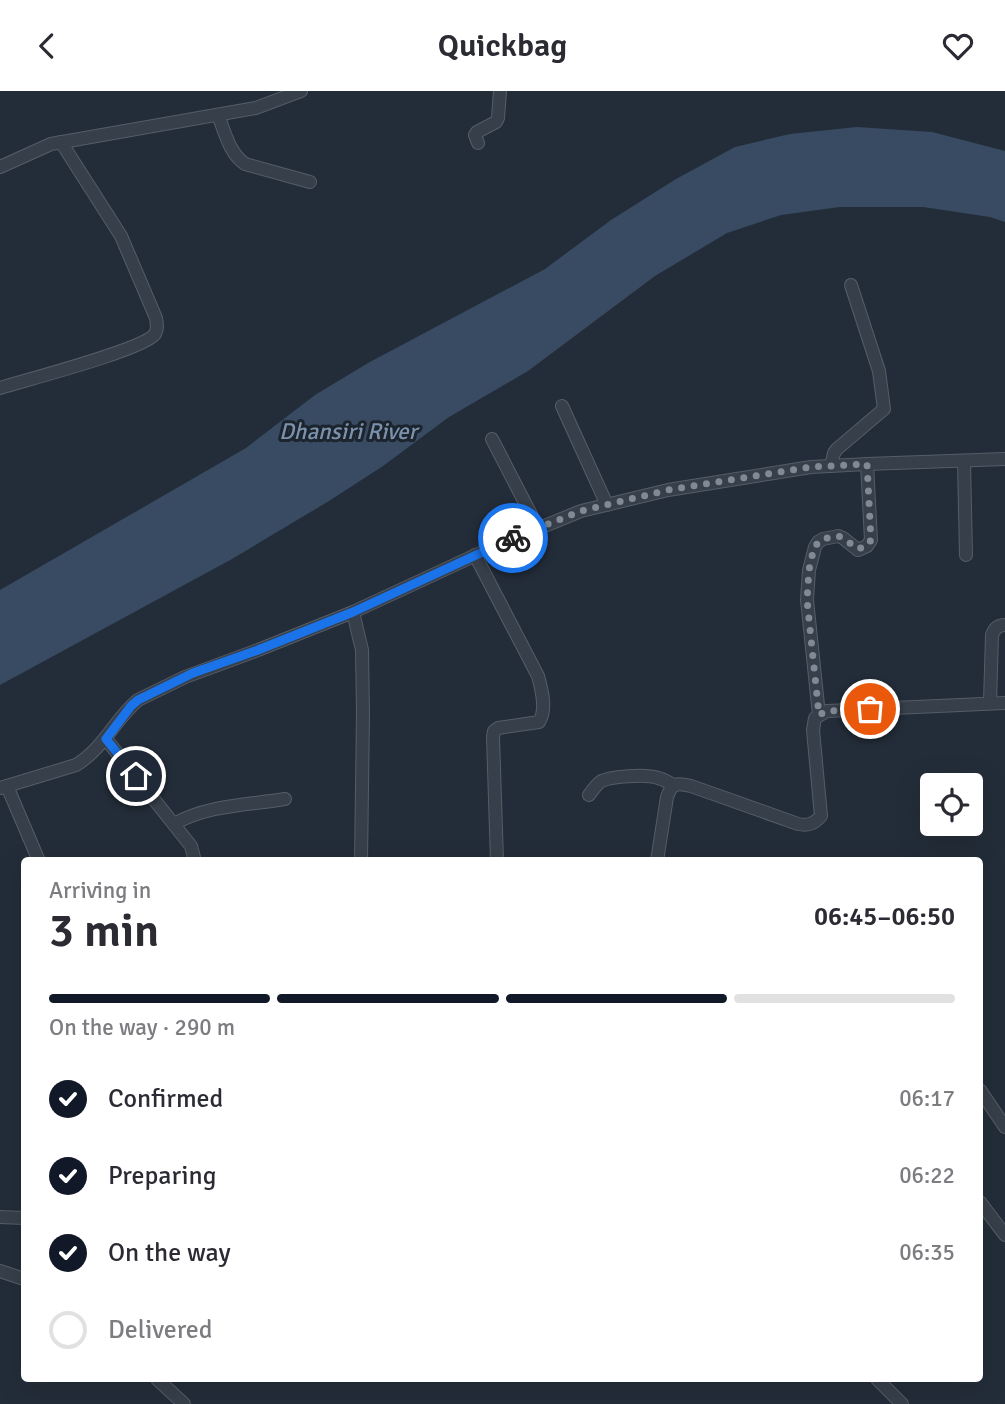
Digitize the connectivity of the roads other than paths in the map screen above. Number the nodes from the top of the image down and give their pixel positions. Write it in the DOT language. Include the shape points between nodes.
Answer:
graph roads {
  1 [pos="301,91"];
  2 [pos="500,91"];
  3 [pos="218,115"];
  4 [pos="61,142"];
  5 [pos="478,143"];
  6 [pos="0,167"];
  7 [pos="310,182"];
  8 [pos="851,285"];
  9 [pos="0,388"];
  10 [pos="562,406"];
  11 [pos="492,439"];
  12 [pos="1005,459"];
  13 [pos="964,461"];
  14 [pos="867,464"];
  15 [pos="831,466"];
  16 [pos="607,505"];
  17 [pos="538,528"];
  18 [pos="475,555"];
  19 [pos="966,555"];
  20 [pos="353,612"];
  21 [pos="1005,625"];
  22 [pos="990,703"];
  23 [pos="1005,703"];
  24 [pos="819,715"];
  25 [pos="106,739"];
  26 [pos="674,785"];
  27 [pos="4,787"];
  28 [pos="589,795"];
  29 [pos="285,799"];
  30 [pos="174,824"];
  31 [pos="37,857"];
  32 [pos="194,857"];
  33 [pos="361,857"];
  34 [pos="497,857"];
  35 [pos="658,857"];
  36 [pos="983,1094"];
  37 [pos="1005,1126"];
  38 [pos="983,1206"];
  39 [pos="0,1217"];
  40 [pos="21,1219"];
  41 [pos="1005,1235"];
  42 [pos="0,1271"];
  43 [pos="21,1278"];
  44 [pos="160,1382"];
  45 [pos="880,1382"];
  46 [pos="184,1404"];
  47 [pos="902,1404"];
  1 -- 3 [label="street" via="256,108"];
  2 -- 5 [label="street" via="498,118 477,132"];
  3 -- 4 [label="street"];
  3 -- 7 [label="street" via="238,160"];
  4 -- 6 [label="street"];
  4 -- 9 [label="street" via="121,236 158,327 152,337 116,353"];
  8 -- 15 [label="street" via="879,371 884,409 837,449"];
  10 -- 16 [label="street"];
  11 -- 17 [label="street"];
  12 -- 13 [label="street"];
  13 -- 14 [label="street"];
  13 -- 19 [label="street"];
  14 -- 15 [label="street"];
  14 -- 24 [label="street" via="871,540 858,549 838,536 822,539 814,547 809,570 807,600"];
  15 -- 16 [label="street" via="679,488"];
  16 -- 17 [label="street"];
  17 -- 18 [label="street"];
  18 -- 20 [label="street"];
  18 -- 34 [label="street" via="538,676 543,713 539,722 498,728 493,737"];
  20 -- 25 [label="street" via="193,673 138,700"];
  20 -- 33 [label="street" via="362,650"];
  21 -- 22 [label="street" via="992,635"];
  22 -- 23 [label="street"];
  22 -- 24 [label="street"];
  24 -- 26 [label="street" via="813,730 821,816 812,824 798,824 691,786"];
  25 -- 27 [label="street" via="76,765"];
  25 -- 30 [label="street"];
  26 -- 28 [label="street" via="651,776 623,777 602,780"];
  26 -- 35 [label="street" via="667,797"];
  27 -- 31 [label="street"];
  29 -- 30 [label="street" via="203,811"];
  30 -- 32 [label="street"];
  36 -- 37 [label="street"];
  38 -- 41 [label="street"];
  39 -- 40 [label="street"];
  42 -- 43 [label="street"];
  44 -- 46 [label="street"];
  45 -- 47 [label="street"];
}
